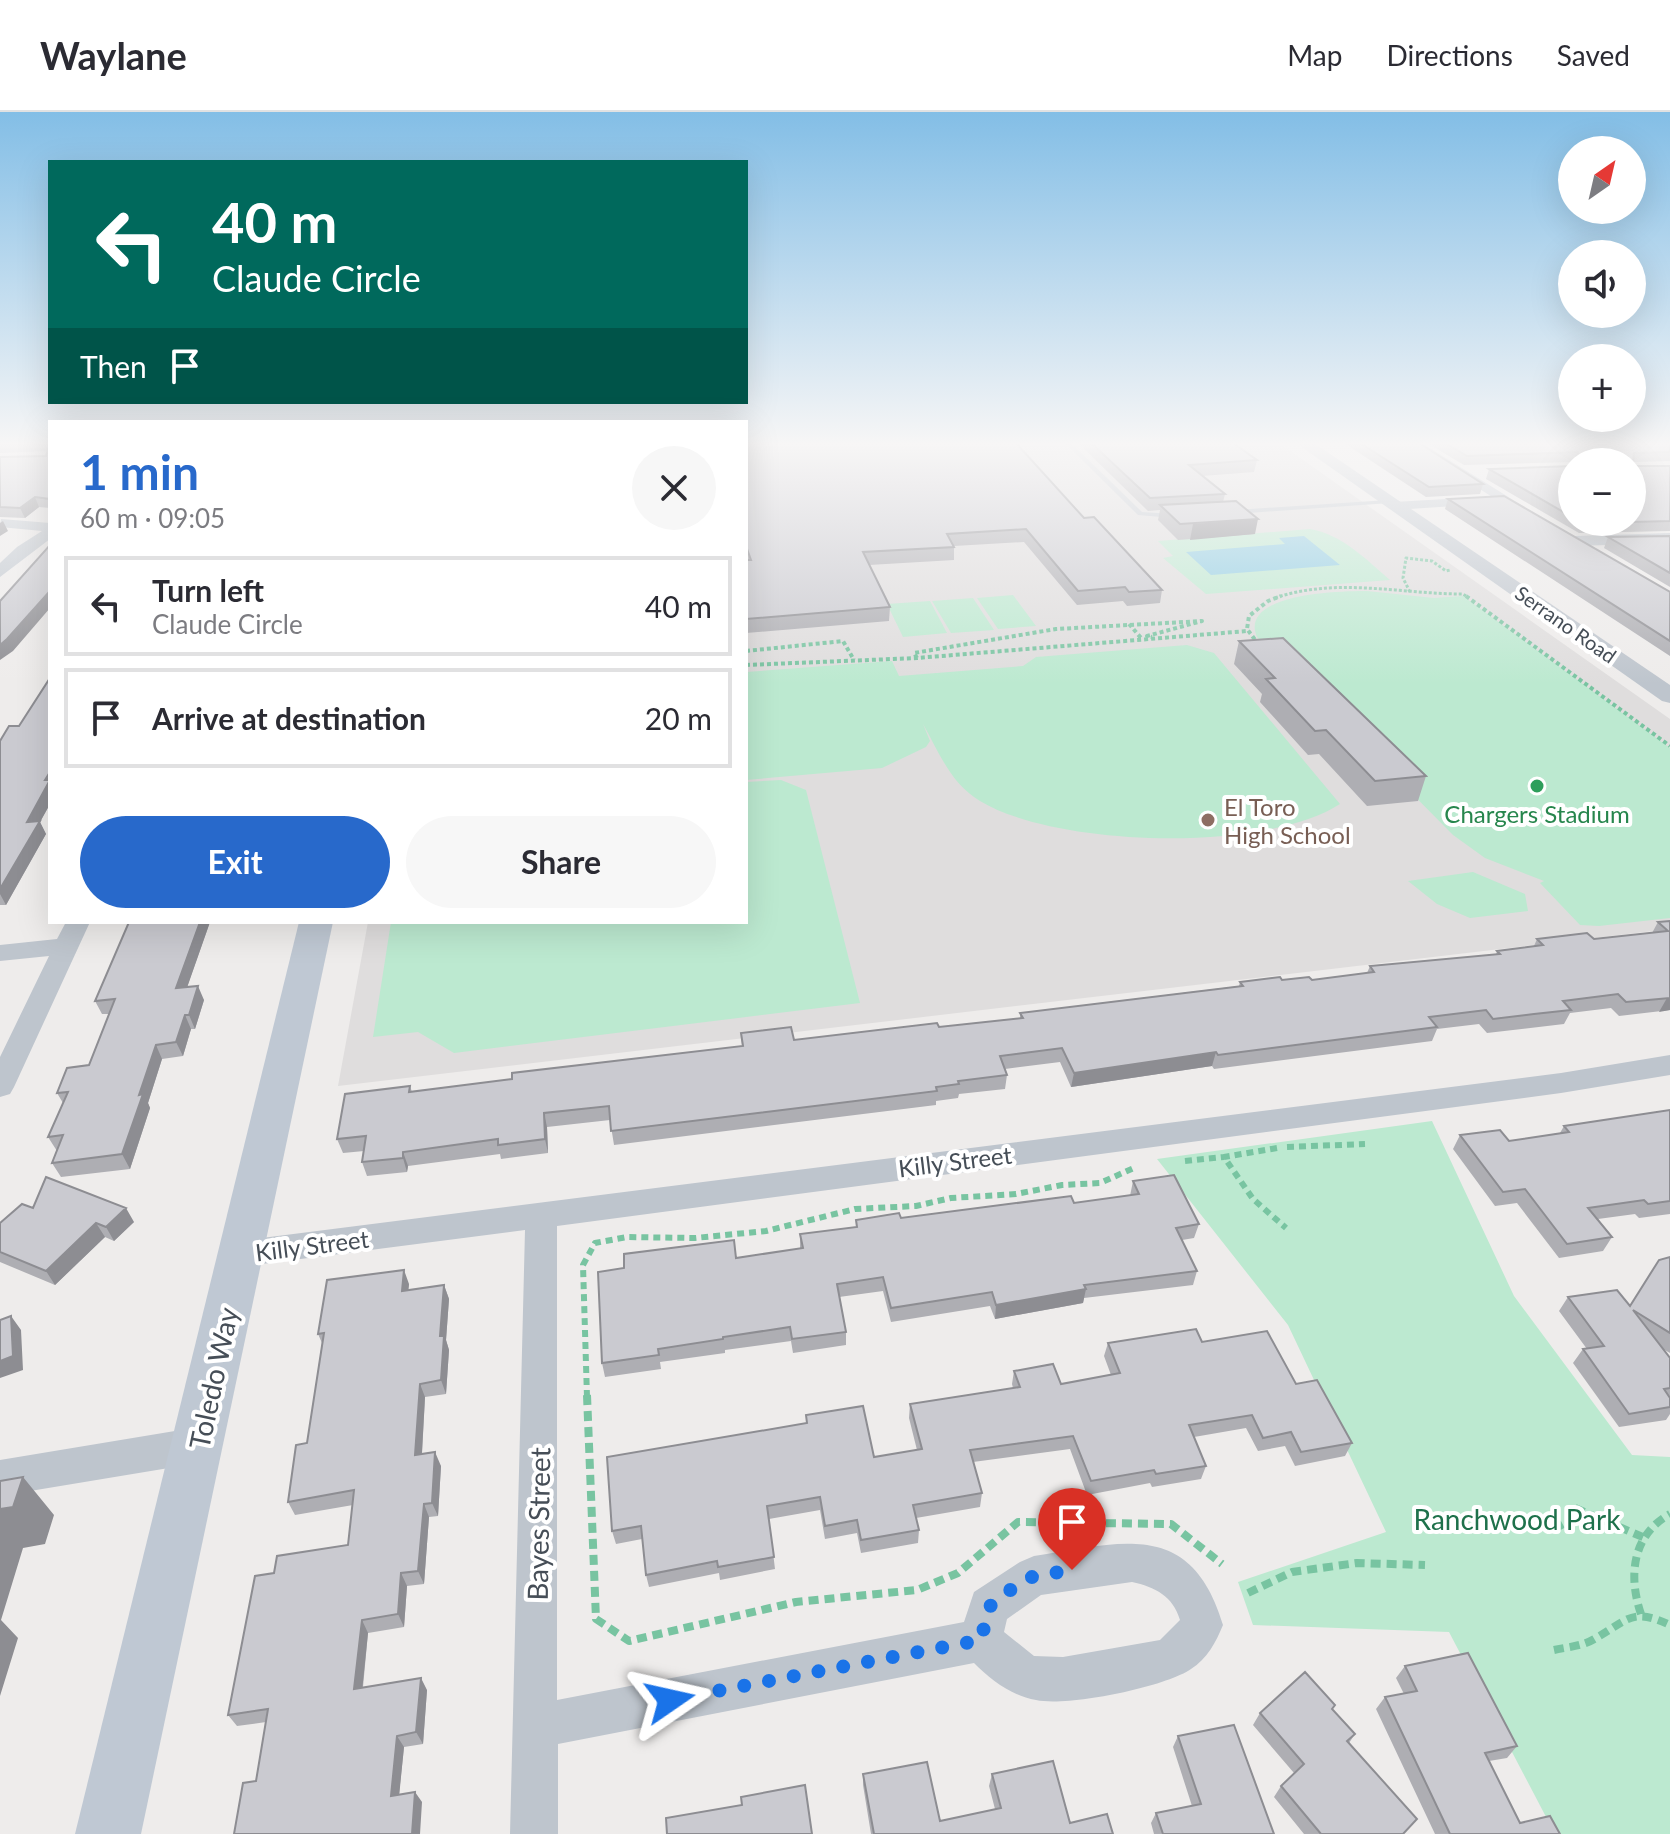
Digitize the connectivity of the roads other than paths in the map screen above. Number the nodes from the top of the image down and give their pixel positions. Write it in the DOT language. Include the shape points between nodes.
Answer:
graph roads {
  1 [pos="4,523"];
  2 [pos="1419,523"];
  3 [pos="48,529"];
  4 [pos="48,530"];
  5 [pos="1670,538"];
  6 [pos="1602,557"];
  7 [pos="0,572"];
  8 [pos="1670,696"];
  9 [pos="316,924"];
  10 [pos="73,934"];
  11 [pos="0,953"];
  12 [pos="1670,1065"];
  13 [pos="0,1087"];
  14 [pos="541,1215"];
  15 [pos="239,1254"];
  16 [pos="199,1445"];
  17 [pos="0,1478"];
  18 [pos="981,1640"];
  19 [pos="536,1726"];
  20 [pos="108,1834"];
  21 [pos="534,1834"];
  1 -- 3 [label="street"];
  2 -- 8 [label="street, Serrano Road"];
  4 -- 7 [label="street"];
  5 -- 6 [label="street" via="1569,537"];
  9 -- 15 [label="main road, Toledo Way"];
  10 -- 11 [label="street"];
  10 -- 13 [label="street"];
  12 -- 14 [label="street, Killy Street"];
  14 -- 15 [label="street, Killy Street"];
  14 -- 19 [label="street, Bayes Street"];
  15 -- 16 [label="main road, Toledo Way"];
  16 -- 17 [label="street"];
  16 -- 20 [label="main road, Toledo Way"];
  18 -- 18 [label="street" via="1008,1666 1035,1679 1060,1681 1168,1659 1189,1645 1202,1625 1196,1600 1175,1576 1155,1565 1132,1562 1034,1576 989,1607"];
  18 -- 19 [label="street"];
  19 -- 21 [label="street, Bayes Street"];
}
